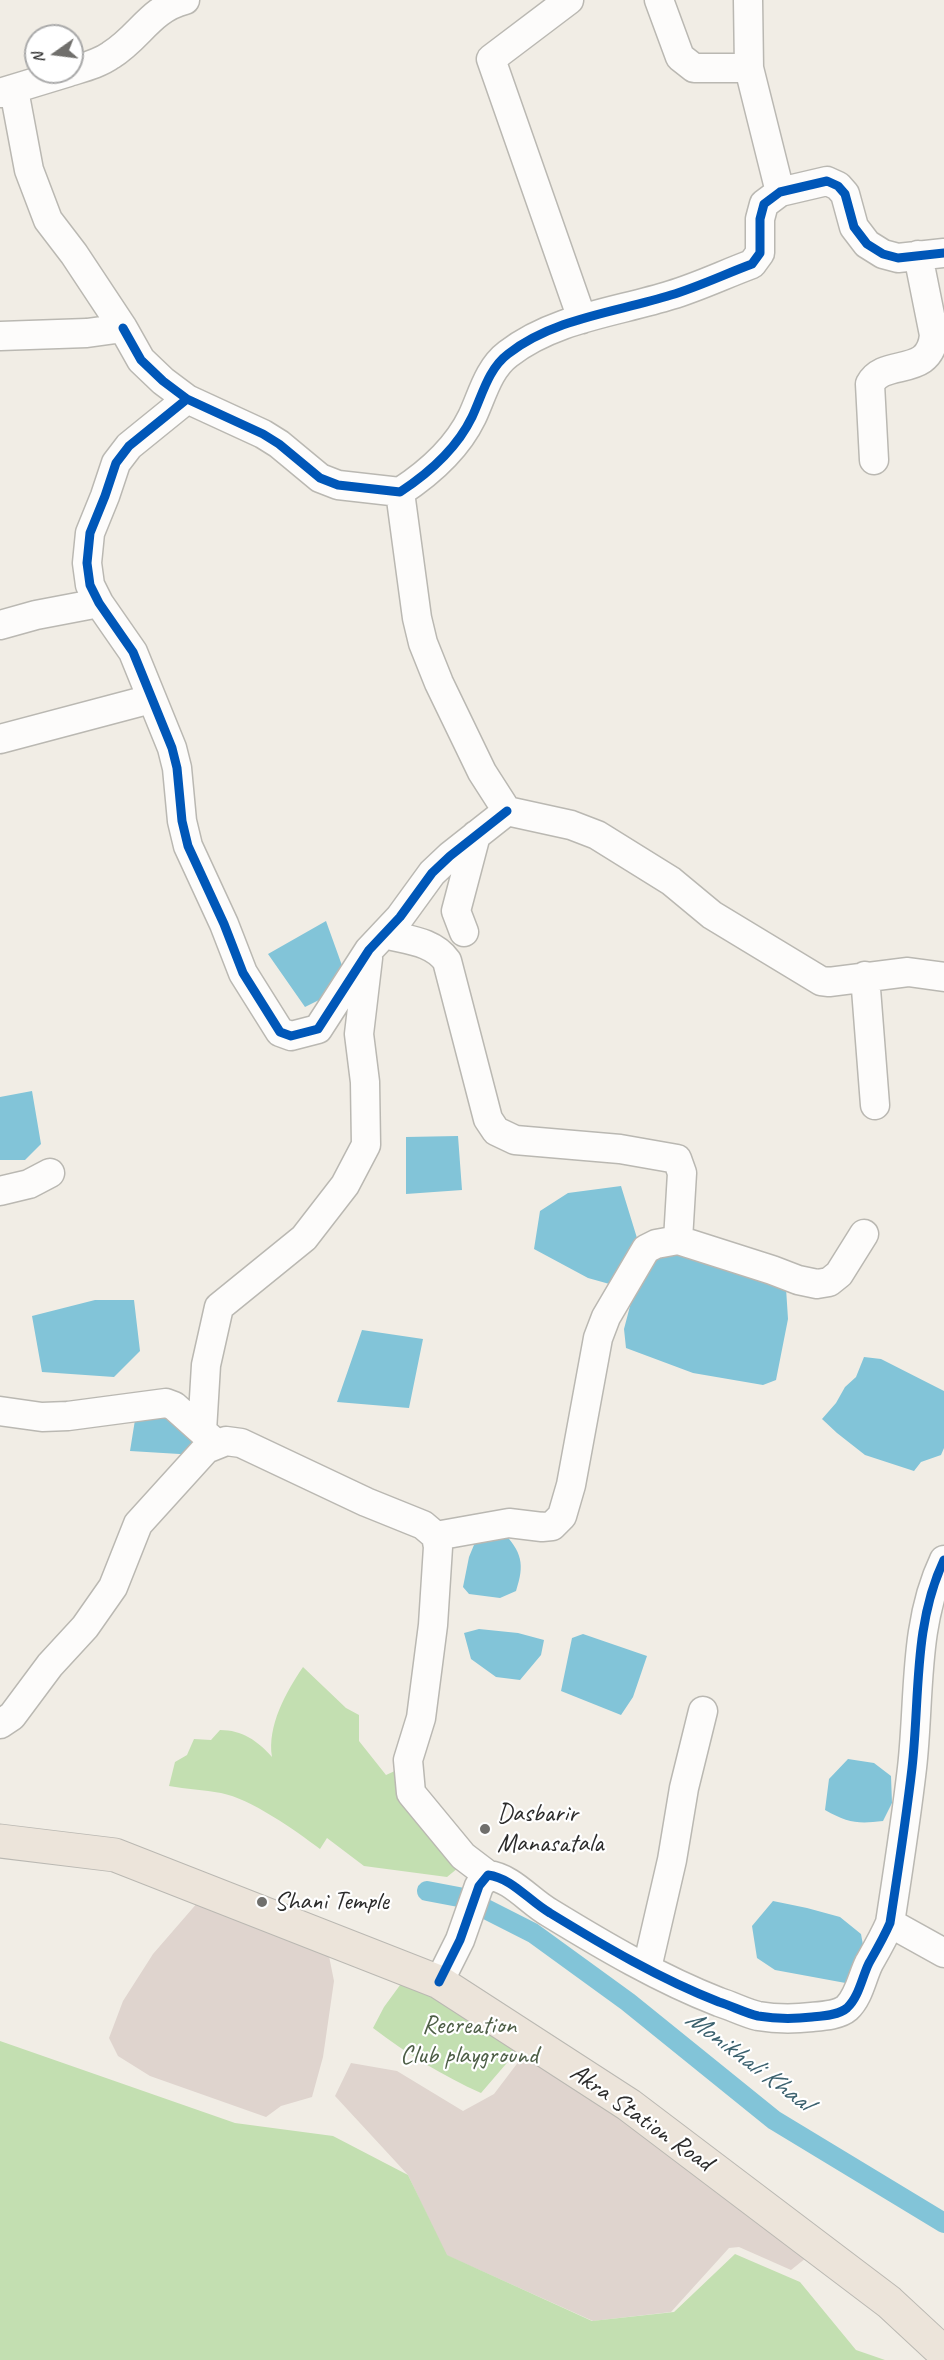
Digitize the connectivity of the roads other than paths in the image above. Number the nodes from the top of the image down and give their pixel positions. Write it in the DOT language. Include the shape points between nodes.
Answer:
graph roads {
  1 [pos="186,0"];
  2 [pos="569,0"];
  3 [pos="659,0"];
  4 [pos="748,0"];
  5 [pos="84,67"];
  6 [pos="749,68"];
  7 [pos="30,84"];
  8 [pos="7,91"];
  9 [pos="780,192"];
  10 [pos="931,254"];
  11 [pos="582,319"];
  12 [pos="123,328"];
  13 [pos="0,336"];
  14 [pos="176,391"];
  15 [pos="874,460"];
  16 [pos="400,492"];
  17 [pos="99,603"];
  18 [pos="0,625"];
  19 [pos="151,699"];
  20 [pos="0,739"];
  21 [pos="507,811"];
  22 [pos="476,835"];
  23 [pos="464,932"];
  24 [pos="377,942"];
  25 [pos="865,976"];
  26 [pos="944,977"];
  27 [pos="875,1105"];
  28 [pos="50,1173"];
  29 [pos="0,1191"];
  30 [pos="864,1234"];
  31 [pos="678,1240"];
  32 [pos="0,1412"];
  33 [pos="209,1437"];
  34 [pos="436,1536"];
  35 [pos="944,1560"];
  36 [pos="703,1711"];
  37 [pos="0,1724"];
  38 [pos="0,1841"];
  39 [pos="484,1881"];
  40 [pos="891,1923"];
  41 [pos="944,1953"];
  42 [pos="647,1968"];
  43 [pos="439,1982"];
  44 [pos="944,2353"];
  1 -- 5 [label="street" via="170,4 151,17 111,56"];
  2 -- 11 [label="street" via="491,58"];
  3 -- 6 [label="street" via="680,57 694,68"];
  4 -- 6 [label="street"];
  6 -- 9 [label="street"];
  7 -- 8 [label="street"];
  8 -- 12 [label="street" via="48,220"];
  9 -- 10 [label="street" via="827,180 845,194 854,227 867,244 898,258"];
  9 -- 11 [label="street" via="764,204 760,253 752,264 672,295"];
  10 -- 15 [label="street" via="933,347 923,360 873,378 870,384"];
  11 -- 16 [label="street" via="507,354 479,396 463,433 430,469"];
  12 -- 13 [label="street"];
  12 -- 14 [label="street" via="141,360"];
  14 -- 16 [label="street" via="263,434 320,478 338,485"];
  14 -- 17 [label="street" via="116,464 90,533 87,563 90,585"];
  16 -- 21 [label="street" via="423,643 482,771"];
  17 -- 18 [label="street"];
  17 -- 19 [label="street" via="133,652"];
  19 -- 20 [label="street"];
  19 -- 24 [label="street" via="172,748 188,846 243,973 280,1032 304,1035 318,1029"];
  21 -- 22 [label="street"];
  21 -- 25 [label="street" via="597,835 671,881 712,915 812,977 829,982"];
  22 -- 23 [label="street" via="456,911"];
  22 -- 24 [label="street" via="432,873"];
  24 -- 31 [label="street" via="428,945 439,950 447,961 488,1119 496,1131 515,1140 620,1149 677,1159 682,1173"];
  24 -- 33 [label="street" via="359,1034 366,1145 345,1185 304,1238 219,1307 206,1365"];
  25 -- 26 [label="street" via="908,972"];
  25 -- 27 [label="street"];
  28 -- 29 [label="street" via="29,1184"];
  30 -- 31 [label="street" via="839,1274 829,1282 817,1284"];
  31 -- 34 [label="street" via="646,1249 606,1317 598,1338 562,1516 552,1526 509,1523"];
  32 -- 33 [label="street" via="68,1416 166,1404 174,1406"];
  33 -- 34 [label="street" via="241,1443 423,1525"];
  33 -- 37 [label="street" via="206,1449 138,1524 113,1587 91,1619 12,1716"];
  34 -- 39 [label="street" via="433,1625 421,1718 408,1760 411,1793"];
  35 -- 40 [label="street" via="927,1606 912,1766"];
  36 -- 42 [label="street"];
  38 -- 43 [label="main road, Akra Station Road" via="115,1855"];
  39 -- 42 [label="street" via="496,1876 508,1882 545,1911"];
  39 -- 43 [label="street"];
  40 -- 41 [label="street"];
  40 -- 42 [label="street" via="854,1999 840,2013 789,2019 756,2016"];
  43 -- 44 [label="main road, Akra Station Road" via="629,2105 889,2302"];
}
